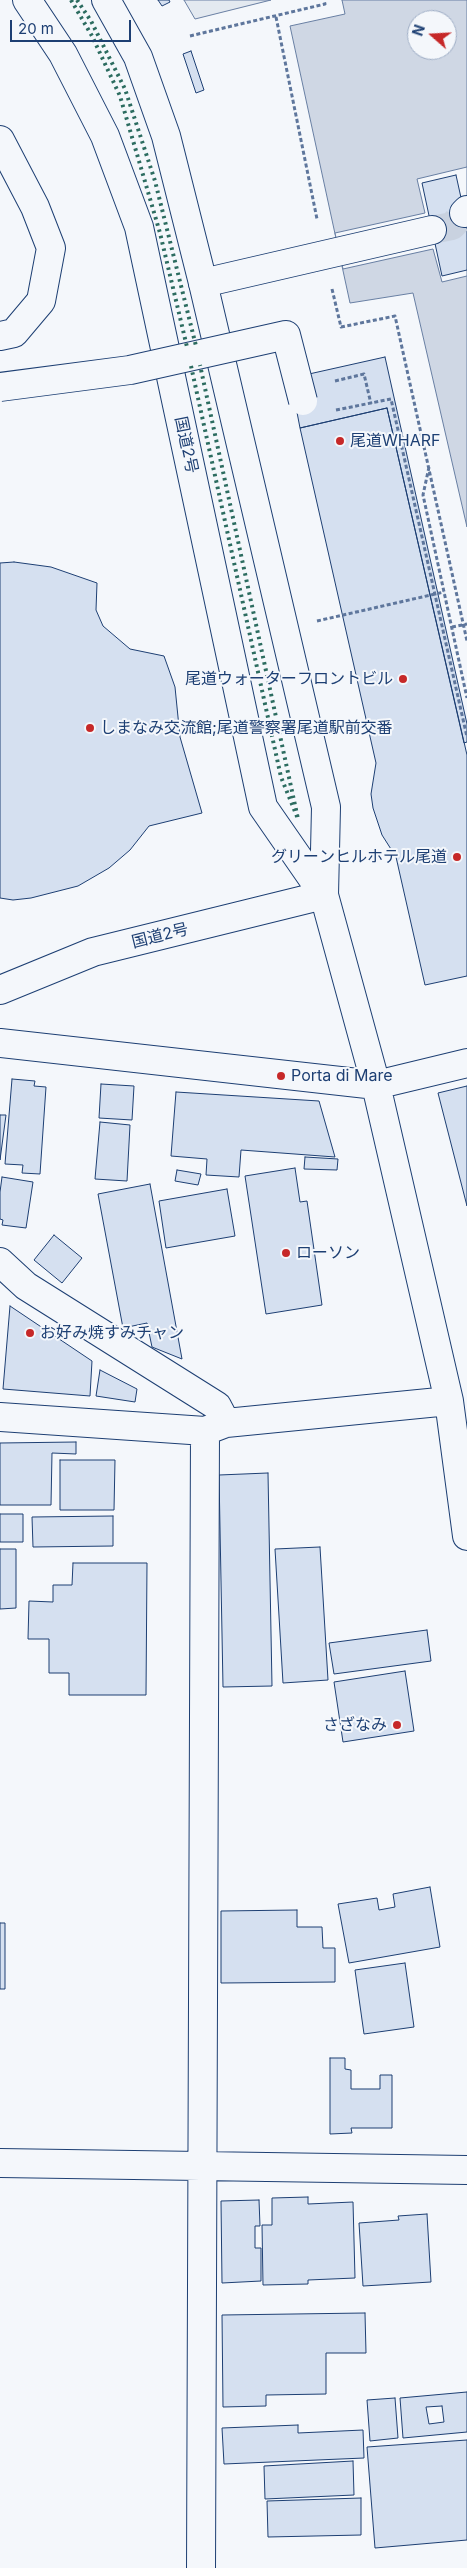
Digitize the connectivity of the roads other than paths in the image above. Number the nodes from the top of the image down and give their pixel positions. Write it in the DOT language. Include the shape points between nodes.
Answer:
graph roads {
  1 [pos="27,0"];
  2 [pos="106,0"];
  3 [pos="0,140"];
  4 [pos="432,230"];
  5 [pos="203,283"];
  6 [pos="0,336"];
  7 [pos="0,387"];
  8 [pos="303,402"];
  9 [pos="324,895"];
  10 [pos="0,990"];
  11 [pos="0,1043"];
  12 [pos="467,1063"];
  13 [pos="376,1085"];
  14 [pos="0,1262"];
  15 [pos="449,1401"];
  16 [pos="0,1417"];
  17 [pos="216,1427"];
  18 [pos="467,1536"];
  19 [pos="0,2163"];
  20 [pos="202,2165"];
  21 [pos="467,2170"];
  22 [pos="201,2568"];
  1 -- 9 [label="main road, 国道2号" via="63,54 105,136 139,227 263,807"];
  2 -- 5 [label="main road" via="138,57 166,136"];
  3 -- 6 [label="main road" via="35,208 51,248 41,301 14,333"];
  4 -- 5 [label="main road"];
  5 -- 9 [label="main road" via="326,807"];
  7 -- 8 [label="main road, bridge" via="130,370 286,335"];
  9 -- 10 [label="main road, 国道2号" via="93,952"];
  9 -- 13 [label="main road"];
  11 -- 13 [label="main road"];
  12 -- 13 [label="main road"];
  13 -- 15 [label="main road"];
  14 -- 17 [label="main road" via="26,1286 217,1406"];
  15 -- 17 [label="main road"];
  15 -- 18 [label="main road"];
  16 -- 17 [label="main road"];
  17 -- 20 [label="main road"];
  19 -- 20 [label="main road"];
  20 -- 21 [label="main road"];
  20 -- 22 [label="main road"];
}
